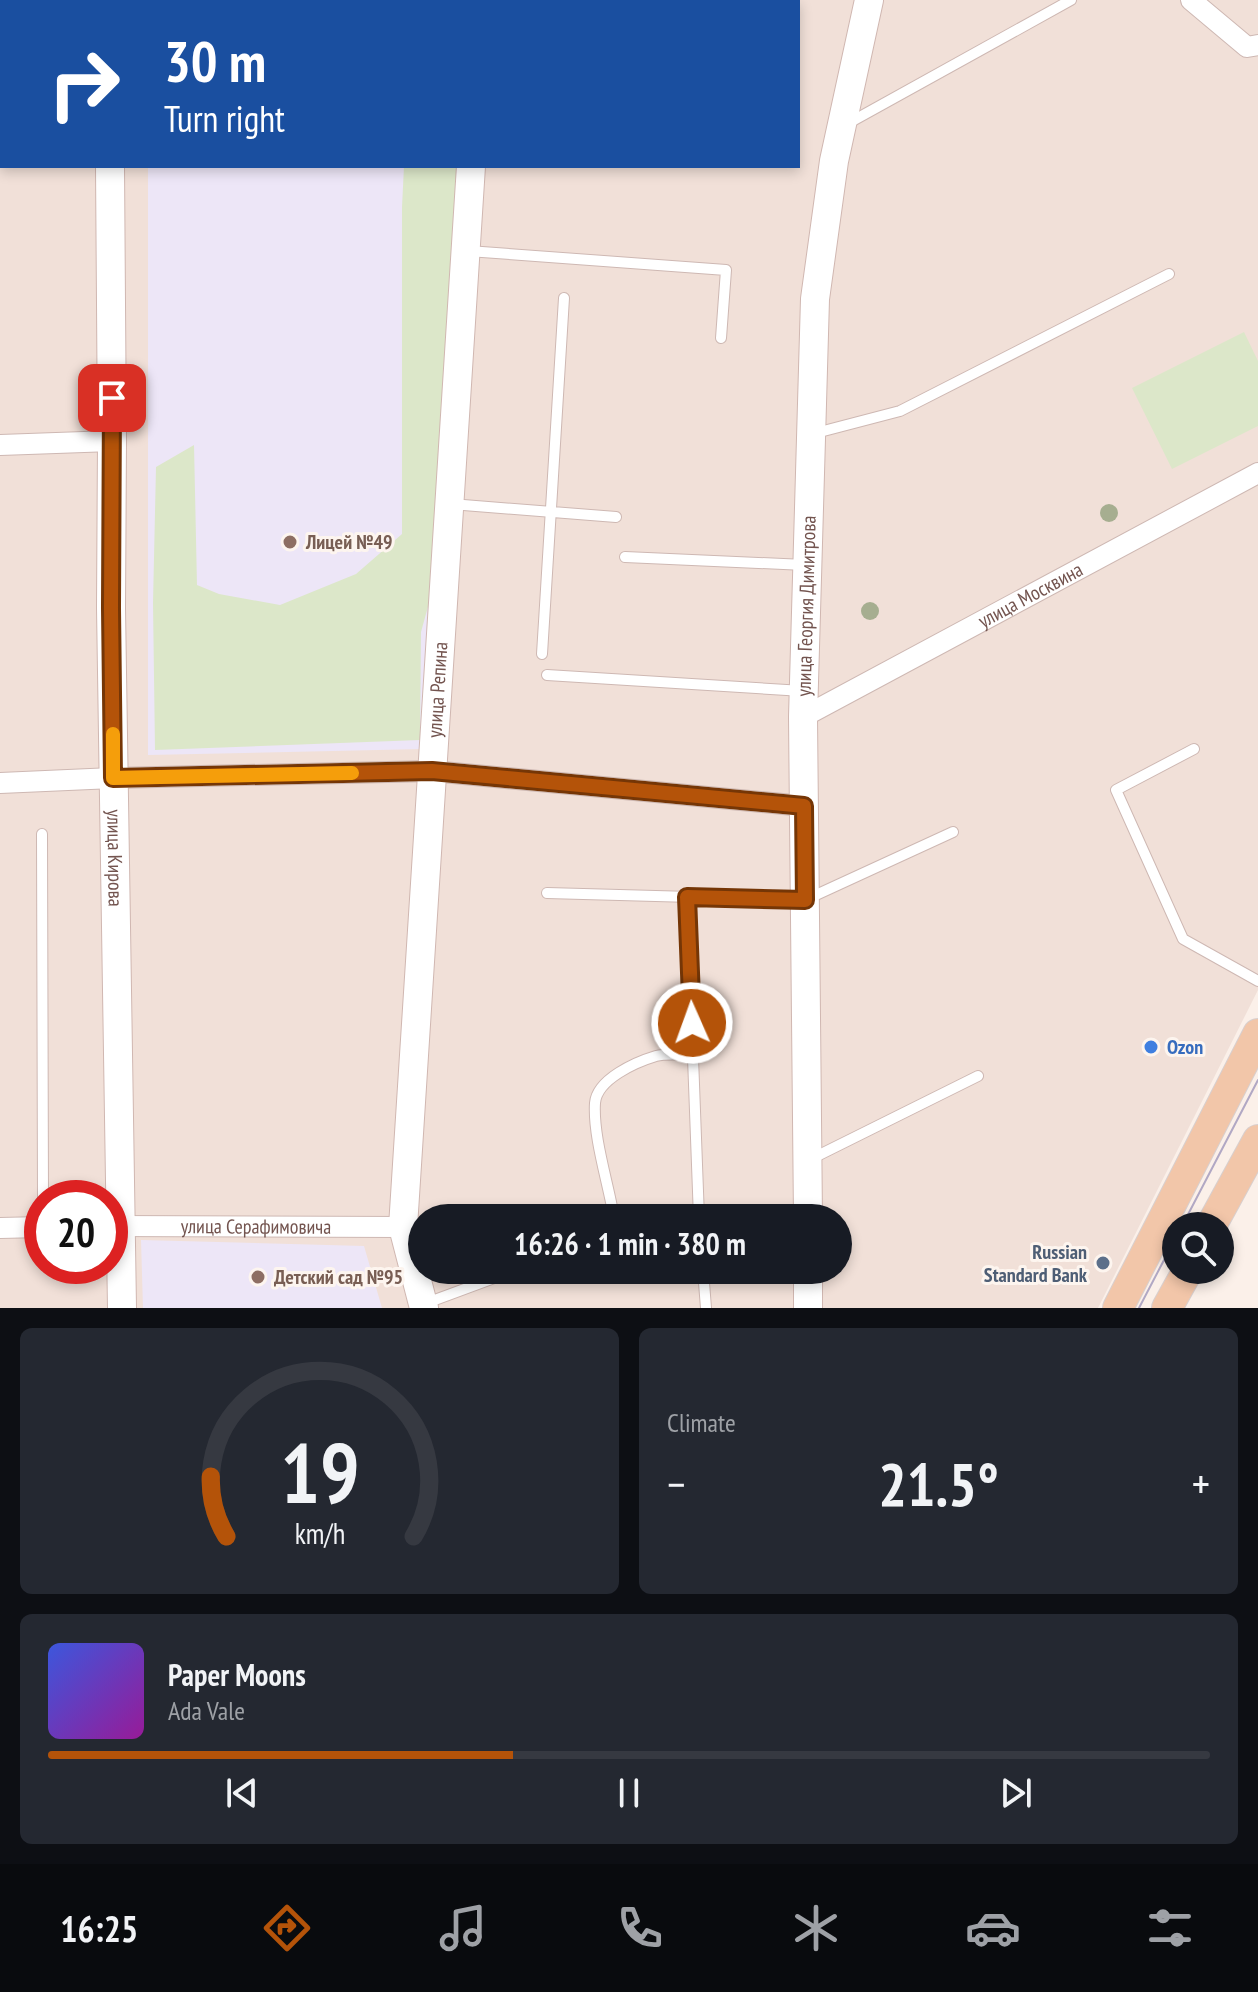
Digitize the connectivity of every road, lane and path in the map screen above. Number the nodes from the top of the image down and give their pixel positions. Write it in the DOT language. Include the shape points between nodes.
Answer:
graph roads {
  1 [pos="869,0"];
  2 [pos="1071,0"];
  3 [pos="1191,0"];
  4 [pos="1258,45"];
  5 [pos="842,127"];
  6 [pos="110,168"];
  7 [pos="471,168"];
  8 [pos="466,251"];
  9 [pos="1169,274"];
  10 [pos="564,298"];
  11 [pos="721,338"];
  12 [pos="810,435"];
  13 [pos="112,441"];
  14 [pos="0,445"];
  15 [pos="1258,473"];
  16 [pos="449,504"];
  17 [pos="551,512"];
  18 [pos="616,517"];
  19 [pos="625,557"];
  20 [pos="807,566"];
  21 [pos="542,654"];
  22 [pos="547,675"];
  23 [pos="804,704"];
  24 [pos="1194,749"];
  25 [pos="432,771"];
  26 [pos="113,778"];
  27 [pos="0,783"];
  28 [pos="804,806"];
  29 [pos="953,832"];
  30 [pos="42,834"];
  31 [pos="547,893"];
  32 [pos="687,897"];
  33 [pos="805,900"];
  34 [pos="1258,981"];
  35 [pos="1258,1034"];
  36 [pos="693,1055"];
  37 [pos="978,1076"];
  38 [pos="1258,1140"];
  39 [pos="807,1161"];
  40 [pos="43,1180"];
  41 [pos="115,1180"];
  42 [pos="611,1204"];
  43 [pos="698,1204"];
  44 [pos="808,1204"];
  45 [pos="1219,1212"];
  46 [pos="128,1226"];
  47 [pos="24,1227"];
  48 [pos="403,1227"];
  49 [pos="0,1228"];
  50 [pos="120,1284"];
  51 [pos="480,1284"];
  52 [pos="704,1284"];
  53 [pos="808,1284"];
  54 [pos="1180,1284"];
  55 [pos="424,1306"];
  56 [pos="122,1308"];
  57 [pos="706,1308"];
  58 [pos="808,1308"];
  59 [pos="1118,1308"];
  60 [pos="1167,1308"];
  1 -- 5 [label="street, улица Георгия Димитрова"];
  2 -- 5 [label="lane"];
  3 -- 4 [label="street" via="1247,47"];
  5 -- 12 [label="street, улица Георгия Димитрова" via="815,299"];
  6 -- 13 [label="street, улица Кирова"];
  7 -- 8 [label="street, улица Репина"];
  8 -- 11 [label="lane" via="726,270"];
  8 -- 16 [label="street, улица Репина"];
  9 -- 12 [label="lane" via="900,411"];
  10 -- 17 [label="lane"];
  12 -- 20 [label="street, улица Георгия Димитрова"];
  13 -- 14 [label="street"];
  13 -- 26 [label="street, улица Кирова"];
  15 -- 23 [label="street, улица Москвина"];
  16 -- 17 [label="lane"];
  16 -- 25 [label="street, улица Репина"];
  17 -- 18 [label="lane"];
  17 -- 21 [label="lane"];
  19 -- 20 [label="lane"];
  20 -- 23 [label="street, улица Георгия Димитрова"];
  22 -- 23 [label="lane"];
  23 -- 28 [label="street, улица Георгия Димитрова"];
  24 -- 34 [label="lane" via="1116,790 1183,939"];
  25 -- 26 [label="street"];
  25 -- 28 [label="street"];
  25 -- 48 [label="street, улица Репина"];
  26 -- 27 [label="street"];
  26 -- 41 [label="street, улица Кирова"];
  28 -- 33 [label="street, улица Георгия Димитрова"];
  29 -- 33 [label="lane"];
  30 -- 40 [label="lane"];
  31 -- 32 [label="lane"];
  32 -- 33 [label="lane"];
  32 -- 36 [label="lane"];
  33 -- 39 [label="street, улица Георгия Димитрова"];
  35 -- 59 [label="main road"];
  36 -- 42 [label="lane" via="658,1056 634,1065 608,1080 595,1100"];
  36 -- 43 [label="lane"];
  37 -- 39 [label="lane"];
  38 -- 45 [label="main road"];
  39 -- 44 [label="street, улица Георгия Димитрова"];
  46 -- 48 [label="street, улица Серафимовича"];
  47 -- 49 [label="street"];
  48 -- 55 [label="street, улица Репина"];
  50 -- 56 [label="street, улица Кирова"];
  51 -- 55 [label="lane"];
  52 -- 57 [label="lane"];
  53 -- 58 [label="street"];
  54 -- 60 [label="main road"];
}
